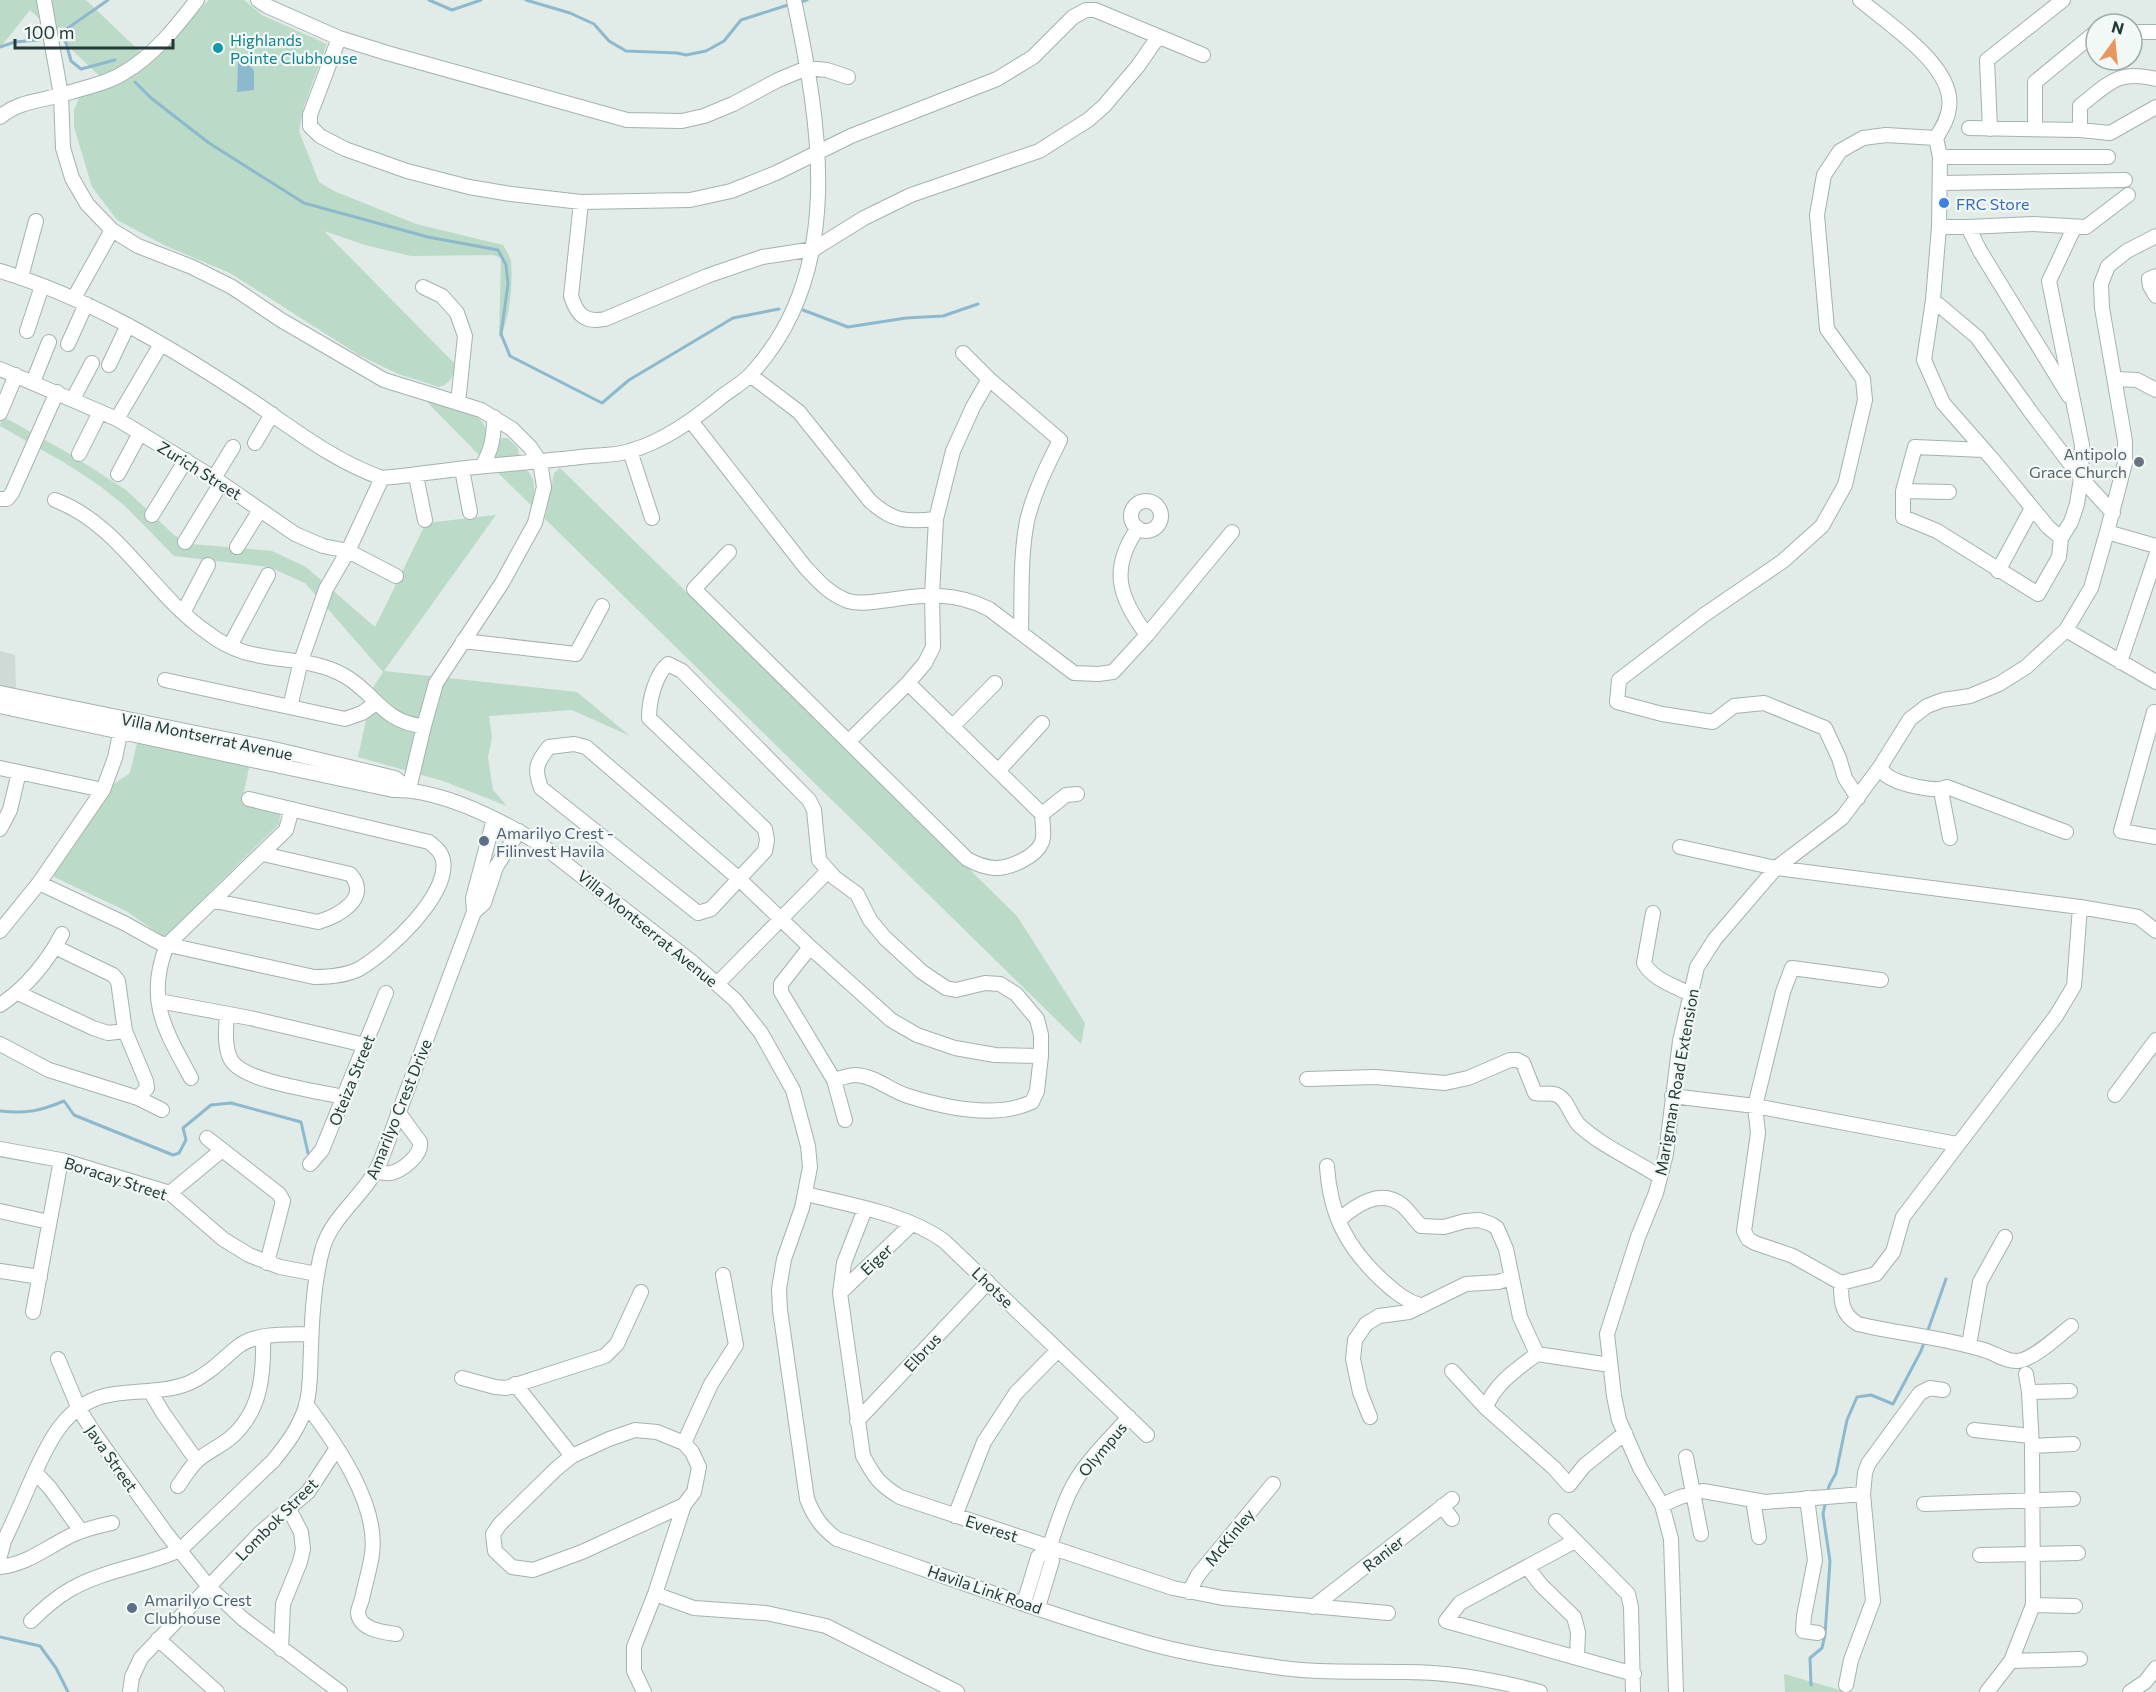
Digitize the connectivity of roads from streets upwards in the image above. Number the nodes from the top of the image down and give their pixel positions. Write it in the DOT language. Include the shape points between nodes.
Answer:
graph roads {
  1 [pos="44,0"];
  2 [pos="197,0"];
  3 [pos="258,0"];
  4 [pos="794,0"];
  5 [pos="1860,0"];
  6 [pos="2063,0"];
  7 [pos="1158,37"];
  8 [pos="339,38"];
  9 [pos="2084,42"];
  10 [pos="1203,55"];
  11 [pos="807,68"];
  12 [pos="848,77"];
  13 [pos="2156,79"];
  14 [pos="60,95"];
  15 [pos="2156,108"];
  16 [pos="0,117"];
  17 [pos="1969,128"];
  18 [pos="1990,129"];
  19 [pos="2035,129"];
  20 [pos="2080,130"];
  21 [pos="1936,138"];
  22 [pos="818,152"];
  23 [pos="1940,157"];
  24 [pos="2108,158"];
  25 [pos="2125,180"];
  26 [pos="1941,183"];
  27 [pos="2128,195"];
  28 [pos="581,202"];
  29 [pos="36,221"];
  30 [pos="1939,227"];
  31 [pos="1968,227"];
  32 [pos="2074,228"];
  33 [pos="112,230"];
  34 [pos="2156,236"];
  35 [pos="814,249"];
  36 [pos="0,271"];
  37 [pos="2156,276"];
  38 [pos="21,277"];
  39 [pos="42,286"];
  40 [pos="423,287"];
  41 [pos="2156,296"];
  42 [pos="1933,300"];
  43 [pos="80,301"];
  44 [pos="128,325"];
  45 [pos="27,331"];
  46 [pos="49,342"];
  47 [pos="68,344"];
  48 [pos="161,344"];
  49 [pos="963,353"];
  50 [pos="92,363"];
  51 [pos="109,365"];
  52 [pos="0,369"];
  53 [pos="15,375"];
  54 [pos="750,375"];
  55 [pos="989,379"];
  56 [pos="2116,379"];
  57 [pos="33,382"];
  58 [pos="2156,390"];
  59 [pos="57,392"];
  60 [pos="73,399"];
  61 [pos="458,403"];
  62 [pos="2076,408"];
  63 [pos="100,412"];
  64 [pos="0,413"];
  65 [pos="272,414"];
  66 [pos="494,417"];
  67 [pos="117,419"];
  68 [pos="691,421"];
  69 [pos="140,433"];
  70 [pos="255,443"];
  71 [pos="233,447"];
  72 [pos="1984,450"];
  73 [pos="630,452"];
  74 [pos="79,454"];
  75 [pos="186,460"];
  76 [pos="540,462"];
  77 [pos="482,466"];
  78 [pos="462,469"];
  79 [pos="118,474"];
  80 [pos="416,476"];
  81 [pos="382,478"];
  82 [pos="2081,478"];
  83 [pos="217,480"];
  84 [pos="1903,491"];
  85 [pos="1949,492"];
  86 [pos="0,499"];
  87 [pos="55,500"];
  88 [pos="2032,508"];
  89 [pos="260,510"];
  90 [pos="470,512"];
  91 [pos="2113,513"];
  92 [pos="152,514"];
  93 [pos="652,518"];
  94 [pos="936,519"];
  95 [pos="425,520"];
  96 [pos="1138,528"];
  97 [pos="1232,532"];
  98 [pos="2108,532"];
  99 [pos="2061,538"];
  100 [pos="185,542"];
  101 [pos="2156,546"];
  102 [pos="237,547"];
  103 [pos="348,551"];
  104 [pos="729,552"];
  105 [pos="2156,556"];
  106 [pos="208,565"];
  107 [pos="1998,571"];
  108 [pos="268,575"];
  109 [pos="396,576"];
  110 [pos="932,595"];
  111 [pos="602,606"];
  112 [pos="183,612"];
  113 [pos="2066,630"];
  114 [pos="1021,632"];
  115 [pos="1147,635"];
  116 [pos="463,641"];
  117 [pos="230,646"];
  118 [pos="301,661"];
  119 [pos="2120,662"];
  120 [pos="165,680"];
  121 [pos="2156,682"];
  122 [pos="908,683"];
  123 [pos="995,683"];
  124 [pos="0,693"];
  125 [pos="375,703"];
  126 [pos="0,706"];
  127 [pos="291,707"];
  128 [pos="2156,713"];
  129 [pos="1042,723"];
  130 [pos="122,725"];
  131 [pos="424,726"];
  132 [pos="952,727"];
  133 [pos="849,741"];
  134 [pos="1880,767"];
  135 [pos="0,768"];
  136 [pos="998,771"];
  137 [pos="19,772"];
  138 [pos="409,789"];
  139 [pos="103,790"];
  140 [pos="1941,790"];
  141 [pos="1077,794"];
  142 [pos="1858,798"];
  143 [pos="249,799"];
  144 [pos="292,809"];
  145 [pos="1042,814"];
  146 [pos="494,819"];
  147 [pos="0,830"];
  148 [pos="519,831"];
  149 [pos="2066,832"];
  150 [pos="2156,837"];
  151 [pos="1950,838"];
  152 [pos="1680,847"];
  153 [pos="263,854"];
  154 [pos="1776,868"];
  155 [pos="828,871"];
  156 [pos="738,878"];
  157 [pos="39,883"];
  158 [pos="214,901"];
  159 [pos="2080,907"];
  160 [pos="474,912"];
  161 [pos="1653,913"];
  162 [pos="780,919"];
  163 [pos="2156,931"];
  164 [pos="0,932"];
  165 [pos="62,934"];
  166 [pos="167,945"];
  167 [pos="55,947"];
  168 [pos="810,947"];
  169 [pos="1881,980"];
  170 [pos="718,983"];
  171 [pos="18,993"];
  172 [pos="386,993"];
  173 [pos="1690,994"];
  174 [pos="159,1001"];
  175 [pos="0,1005"];
  176 [pos="227,1014"];
  177 [pos="125,1031"];
  178 [pos="2156,1040"];
  179 [pos="0,1044"];
  180 [pos="365,1045"];
  181 [pos="1041,1056"];
  182 [pos="191,1078"];
  183 [pos="1306,1079"];
  184 [pos="834,1080"];
  185 [pos="2115,1095"];
  186 [pos="1672,1096"];
  187 [pos="344,1097"];
  188 [pos="138,1098"];
  189 [pos="1755,1106"];
  190 [pos="162,1110"];
  191 [pos="398,1112"];
  192 [pos="845,1120"];
  193 [pos="207,1138"];
  194 [pos="1957,1144"];
  195 [pos="808,1146"];
  196 [pos="0,1149"];
  197 [pos="222,1150"];
  198 [pos="61,1160"];
  199 [pos="310,1164"];
  200 [pos="1327,1166"];
  201 [pos="376,1172"];
  202 [pos="1660,1177"];
  203 [pos="170,1193"];
  204 [pos="806,1194"];
  205 [pos="865,1209"];
  206 [pos="0,1211"];
  207 [pos="1339,1220"];
  208 [pos="49,1222"];
  209 [pos="912,1224"];
  210 [pos="2005,1237"];
  211 [pos="267,1263"];
  212 [pos="0,1271"];
  213 [pos="317,1274"];
  214 [pos="723,1275"];
  215 [pos="40,1277"];
  216 [pos="1511,1278"];
  217 [pos="988,1282"];
  218 [pos="1841,1283"];
  219 [pos="640,1292"];
  220 [pos="840,1293"];
  221 [pos="1422,1306"];
  222 [pos="33,1312"];
  223 [pos="2071,1326"];
  224 [pos="311,1334"];
  225 [pos="263,1336"];
  226 [pos="1969,1346"];
  227 [pos="1058,1350"];
  228 [pos="1537,1354"];
  229 [pos="58,1359"];
  230 [pos="1610,1365"];
  231 [pos="1452,1371"];
  232 [pos="2026,1374"];
  233 [pos="462,1378"];
  234 [pos="515,1384"];
  235 [pos="1943,1390"];
  236 [pos="150,1391"];
  237 [pos="2070,1391"];
  238 [pos="2029,1392"];
  239 [pos="306,1404"];
  240 [pos="1486,1408"];
  241 [pos="79,1409"];
  242 [pos="1129,1417"];
  243 [pos="1370,1417"];
  244 [pos="857,1421"];
  245 [pos="1974,1430"];
  246 [pos="1625,1433"];
  247 [pos="1147,1435"];
  248 [pos="2032,1441"];
  249 [pos="684,1443"];
  250 [pos="2073,1444"];
  251 [pos="337,1448"];
  252 [pos="572,1456"];
  253 [pos="1686,1457"];
  254 [pos="197,1461"];
  255 [pos="35,1472"];
  256 [pos="178,1486"];
  257 [pos="1264,1490"];
  258 [pos="1693,1492"];
  259 [pos="1863,1494"];
  260 [pos="1807,1498"];
  261 [pos="2032,1499"];
  262 [pos="2073,1499"];
  263 [pos="1753,1500"];
  264 [pos="1924,1504"];
  265 [pos="684,1505"];
  266 [pos="1662,1505"];
  267 [pos="289,1509"];
  268 [pos="955,1516"];
  269 [pos="1452,1519"];
  270 [pos="1556,1521"];
  271 [pos="112,1523"];
  272 [pos="81,1531"];
  273 [pos="1701,1534"];
  274 [pos="1759,1537"];
  275 [pos="1575,1540"];
  276 [pos="1049,1548"];
  277 [pos="180,1550"];
  278 [pos="2032,1553"];
  279 [pos="2078,1553"];
  280 [pos="1980,1555"];
  281 [pos="0,1556"];
  282 [pos="0,1567"];
  283 [pos="1528,1568"];
  284 [pos="209,1587"];
  285 [pos="1189,1592"];
  286 [pos="656,1594"];
  287 [pos="1031,1605"];
  288 [pos="2033,1605"];
  289 [pos="1313,1606"];
  290 [pos="2075,1606"];
  291 [pos="1388,1613"];
  292 [pos="31,1621"];
  293 [pos="1818,1633"];
  294 [pos="396,1634"];
  295 [pos="158,1639"];
  296 [pos="281,1649"];
  297 [pos="1577,1658"];
  298 [pos="2080,1659"];
  299 [pos="2011,1661"];
  300 [pos="2156,1668"];
  301 [pos="1634,1674"];
  302 [pos="1846,1685"];
  303 [pos="336,1691"];
  304 [pos="130,1692"];
  305 [pos="217,1692"];
  306 [pos="644,1692"];
  307 [pos="957,1692"];
  308 [pos="1540,1692"];
  309 [pos="1633,1692"];
  310 [pos="1676,1692"];
  311 [pos="1987,1692"];
  312 [pos="2130,1692"];
  1 -- 14 [label="street"];
  2 -- 14 [label="street" via="133,67"];
  3 -- 8 [label="street"];
  4 -- 11 [label="street"];
  5 -- 21 [label="street" via="1941,73 1950,106"];
  6 -- 18 [label="street" via="1986,60"];
  7 -- 10 [label="street"];
  7 -- 22 [label="street" via="1095,10 1086,10 1073,17 1033,57 997,79"];
  7 -- 35 [label="street" via="1104,106 1057,141 1039,151 904,198"];
  8 -- 11 [label="street" via="627,120 682,121 704,116"];
  8 -- 28 [label="street" via="310,115 310,126 320,136 345,149 448,183"];
  9 -- 19 [label="street" via="2035,82"];
  11 -- 12 [label="street"];
  11 -- 22 [label="street"];
  13 -- 20 [label="street" via="2139,75 2115,78 2080,106"];
  14 -- 16 [label="street" via="24,103"];
  14 -- 33 [label="street" via="63,148 72,178 87,204"];
  15 -- 20 [label="street" via="2110,133"];
  17 -- 18 [label="street"];
  18 -- 19 [label="street"];
  19 -- 20 [label="street"];
  21 -- 23 [label="street"];
  21 -- 142 [label="street" via="1863,138 1840,151 1824,175 1817,215 1827,328 1863,379 1865,400 1845,485 1822,526 1783,561 1619,680 1617,702 1662,714 1713,722 1734,706 1764,703 1825,728 1845,778"];
  22 -- 28 [label="street" via="730,191 690,200"];
  22 -- 35 [label="street"];
  23 -- 24 [label="street"];
  23 -- 26 [label="street"];
  25 -- 26 [label="street"];
  26 -- 30 [label="street"];
  27 -- 32 [label="street" via="2086,227"];
  28 -- 35 [label="street" via="571,296 581,316 594,321 762,257"];
  29 -- 38 [label="street"];
  30 -- 31 [label="street"];
  30 -- 42 [label="street"];
  31 -- 32 [label="street" via="2033,224"];
  31 -- 62 [label="street"];
  32 -- 62 [label="street" via="2049,281"];
  33 -- 43 [label="street"];
  33 -- 61 [label="street" via="138,246 232,287 384,381"];
  34 -- 56 [label="street, Marigman Road Extension" via="2108,266 2101,284"];
  35 -- 54 [label="street" via="788,321"];
  36 -- 38 [label="street"];
  37 -- 41 [label="street" via="2149,279"];
  38 -- 39 [label="street"];
  39 -- 43 [label="street"];
  39 -- 45 [label="street"];
  40 -- 61 [label="street" via="442,296 457,313 465,336"];
  42 -- 72 [label="street" via="1924,360 1943,403"];
  42 -- 82 [label="street" via="1977,337"];
  43 -- 44 [label="street"];
  43 -- 47 [label="street"];
  44 -- 48 [label="street"];
  44 -- 51 [label="street"];
  46 -- 57 [label="street"];
  48 -- 65 [label="street"];
  48 -- 67 [label="street"];
  49 -- 55 [label="street"];
  50 -- 60 [label="street"];
  52 -- 53 [label="street, Zurich Street"];
  53 -- 57 [label="street, Zurich Street"];
  53 -- 64 [label="street"];
  54 -- 68 [label="street"];
  54 -- 94 [label="street" via="799,412 883,513 898,520"];
  55 -- 94 [label="street" via="953,451"];
  55 -- 114 [label="street" via="1060,440 1035,493 1027,522"];
  56 -- 58 [label="street" via="2137,380"];
  56 -- 91 [label="street, Marigman Road Extension" via="2125,463"];
  57 -- 59 [label="street, Zurich Street"];
  59 -- 60 [label="street, Zurich Street"];
  59 -- 86 [label="street" via="12,493 7,499"];
  60 -- 63 [label="street, Zurich Street"];
  61 -- 66 [label="street"];
  62 -- 82 [label="street" via="2082,445"];
  63 -- 67 [label="street, Zurich Street"];
  63 -- 74 [label="street"];
  65 -- 70 [label="street"];
  65 -- 81 [label="street" via="332,455"];
  66 -- 76 [label="street" via="518,435"];
  66 -- 77 [label="street" via="494,438"];
  67 -- 69 [label="street, Zurich Street"];
  68 -- 73 [label="street"];
  68 -- 110 [label="street" via="824,588 850,602"];
  69 -- 75 [label="street, Zurich Street"];
  69 -- 79 [label="street"];
  71 -- 83 [label="street"];
  72 -- 84 [label="street" via="1915,447"];
  72 -- 88 [label="street"];
  73 -- 76 [label="street"];
  73 -- 93 [label="street"];
  75 -- 83 [label="street, Zurich Street"];
  75 -- 92 [label="street"];
  76 -- 77 [label="street"];
  76 -- 116 [label="street" via="544,487 534,523 502,583"];
  77 -- 78 [label="street"];
  78 -- 80 [label="street"];
  78 -- 90 [label="street"];
  80 -- 81 [label="street"];
  80 -- 95 [label="street"];
  81 -- 103 [label="street"];
  82 -- 91 [label="street"];
  82 -- 99 [label="street" via="2077,504"];
  83 -- 89 [label="street, Zurich Street"];
  83 -- 100 [label="street"];
  84 -- 85 [label="street"];
  84 -- 107 [label="street" via="1902,517 1937,531"];
  87 -- 112 [label="street" via="84,513 111,534"];
  88 -- 99 [label="street"];
  88 -- 107 [label="street"];
  89 -- 102 [label="street"];
  89 -- 103 [label="street, Zurich Street" via="294,534"];
  91 -- 98 [label="street, Marigman Road Extension"];
  94 -- 110 [label="street"];
  96 -- 115 [label="street" via="1123,554 1120,575 1131,614"];
  97 -- 115 [label="street"];
  98 -- 101 [label="street"];
  98 -- 113 [label="street, Marigman Road Extension" via="2091,588"];
  99 -- 107 [label="street" via="2059,557 2038,594"];
  103 -- 109 [label="street, Zurich Street"];
  103 -- 118 [label="street" via="326,589"];
  104 -- 133 [label="street" via="694,589"];
  105 -- 119 [label="street"];
  106 -- 112 [label="street"];
  108 -- 117 [label="street"];
  110 -- 114 [label="street" via="976,602"];
  110 -- 122 [label="street" via="933,647"];
  111 -- 116 [label="street" via="576,654"];
  112 -- 117 [label="street"];
  113 -- 119 [label="street"];
  113 -- 134 [label="street, Marigman Road Extension" via="2026,667 1999,684 1970,696 1927,706 1910,719"];
  114 -- 115 [label="street" via="1074,673 1098,674 1113,672"];
  116 -- 131 [label="street" via="436,683"];
  117 -- 118 [label="street" via="243,652"];
  118 -- 125 [label="street" via="347,676"];
  118 -- 127 [label="street"];
  119 -- 121 [label="street"];
  120 -- 127 [label="street"];
  122 -- 132 [label="street"];
  122 -- 133 [label="street"];
  123 -- 132 [label="street"];
  124 -- 130 [label="street, Villa Montserrat Avenue"];
  125 -- 127 [label="street" via="345,719"];
  125 -- 131 [label="street" via="404,723"];
  126 -- 130 [label="street, Villa Montserrat Avenue"];
  128 -- 150 [label="street" via="2121,831"];
  129 -- 136 [label="street"];
  130 -- 138 [label="street, Villa Montserrat Avenue" via="393,790"];
  130 -- 139 [label="street"];
  131 -- 138 [label="street"];
  132 -- 136 [label="street"];
  133 -- 145 [label="street" via="967,859 980,866 996,868 1031,855 1042,843"];
  134 -- 140 [label="street" via="1888,776 1906,784"];
  134 -- 142 [label="street, Marigman Road Extension"];
  135 -- 137 [label="street"];
  136 -- 145 [label="street"];
  137 -- 139 [label="street"];
  137 -- 147 [label="street" via="10,810"];
  138 -- 146 [label="street, Villa Montserrat Avenue"];
  139 -- 157 [label="street"];
  140 -- 149 [label="street" via="1947,787"];
  140 -- 151 [label="street"];
  141 -- 145 [label="street" via="1066,795"];
  142 -- 154 [label="street, Marigman Road Extension" via="1842,818"];
  143 -- 144 [label="street"];
  144 -- 153 [label="street" via="286,830"];
  144 -- 166 [label="street" via="429,842 444,862 436,893 419,917 358,969 334,978"];
  146 -- 148 [label="street, Villa Montserrat Avenue"];
  146 -- 160 [label="street, Amarilyo Crest Drive" via="473,898"];
  148 -- 160 [label="street, Amarilyo Crest Drive" via="496,867 484,903"];
  148 -- 170 [label="street, Villa Montserrat Avenue" via="570,865"];
  152 -- 154 [label="street"];
  153 -- 158 [label="street"];
  153 -- 158 [label="street" via="350,874 356,881 356,899 332,918 318,922"];
  154 -- 159 [label="street"];
  154 -- 173 [label="street, Marigman Road Extension" via="1715,939 1697,967"];
  155 -- 156 [label="street" via="819,860 814,810 809,800 682,671 668,664 661,670 649,718 765,829 765,852"];
  155 -- 162 [label="street"];
  155 -- 181 [label="street" via="856,894 885,939 946,988 1000,984 1016,994 1037,1019"];
  156 -- 156 [label="street" via="711,909 698,913 541,788 536,774 538,759 549,747 586,747"];
  156 -- 162 [label="street"];
  157 -- 164 [label="street"];
  157 -- 166 [label="street"];
  158 -- 166 [label="street"];
  159 -- 163 [label="street" via="2138,917"];
  159 -- 194 [label="street" via="2074,986 2056,1016"];
  160 -- 191 [label="street, Amarilyo Crest Drive"];
  161 -- 173 [label="street" via="1644,963 1653,974"];
  162 -- 168 [label="street"];
  162 -- 170 [label="street"];
  165 -- 167 [label="street"];
  166 -- 174 [label="street" via="156,980"];
  167 -- 171 [label="street"];
  167 -- 177 [label="street" via="118,981"];
  168 -- 181 [label="street" via="891,1020 917,1035 955,1048 995,1055"];
  168 -- 184 [label="street" via="781,984 781,992"];
  169 -- 189 [label="street" via="1792,968"];
  170 -- 195 [label="street, Villa Montserrat Avenue" via="761,1033 779,1064 793,1090"];
  171 -- 175 [label="street"];
  171 -- 177 [label="street" via="93,1028 108,1033"];
  172 -- 180 [label="street, Oteiza Street"];
  173 -- 186 [label="street, Marigman Road Extension"];
  174 -- 176 [label="street"];
  174 -- 182 [label="street" via="164,1024"];
  176 -- 180 [label="street"];
  176 -- 187 [label="street" via="230,1059 239,1070 254,1077"];
  177 -- 188 [label="street" via="146,1081 147,1088"];
  178 -- 185 [label="street"];
  179 -- 188 [label="street" via="50,1070"];
  180 -- 187 [label="street, Oteiza Street"];
  181 -- 184 [label="street" via="1032,1102 1017,1109 951,1107 906,1095 866,1077 854,1075"];
  183 -- 202 [label="street" via="1375,1077 1445,1083 1518,1060 1535,1093 1560,1096 1577,1124"];
  184 -- 192 [label="street"];
  186 -- 189 [label="street"];
  186 -- 202 [label="street, Marigman Road Extension"];
  187 -- 199 [label="street, Oteiza Street" via="322,1150"];
  188 -- 190 [label="street"];
  189 -- 194 [label="street"];
  189 -- 218 [label="street" via="1758,1133 1744,1231 1755,1243 1793,1256"];
  191 -- 201 [label="street, Amarilyo Crest Drive"];
  191 -- 201 [label="street" via="420,1143 419,1155 392,1173"];
  193 -- 197 [label="street"];
  194 -- 218 [label="street" via="1903,1217 1893,1252 1876,1274"];
  195 -- 204 [label="street, Havila Link Road"];
  196 -- 198 [label="street, Boracay Street"];
  197 -- 203 [label="street"];
  197 -- 211 [label="street" via="283,1201"];
  198 -- 203 [label="street, Boracay Street"];
  198 -- 208 [label="street"];
  200 -- 207 [label="street" via="1329,1191"];
  201 -- 213 [label="street, Amarilyo Crest Drive" via="334,1225 324,1244"];
  202 -- 230 [label="street, Marigman Road Extension" via="1607,1334"];
  203 -- 211 [label="street, Boracay Street" via="223,1239"];
  204 -- 205 [label="street, Lhotse"];
  204 -- 287 [label="street, Havila Link Road" via="784,1259 779,1289 801,1463 812,1513 837,1539"];
  205 -- 209 [label="street, Lhotse"];
  205 -- 220 [label="street, Everest" via="844,1263"];
  206 -- 208 [label="street"];
  207 -- 216 [label="street" via="1361,1203 1378,1198 1401,1204 1421,1226 1444,1227 1479,1220 1491,1224 1497,1228 1506,1249"];
  207 -- 221 [label="street" via="1347,1240 1367,1266 1399,1296"];
  208 -- 215 [label="street"];
  209 -- 217 [label="street, Lhotse" via="944,1241"];
  209 -- 220 [label="street, Eiger"];
  210 -- 226 [label="street" via="1980,1282"];
  211 -- 213 [label="street, Boracay Street"];
  212 -- 215 [label="street"];
  213 -- 224 [label="street, Amarilyo Crest Drive"];
  214 -- 249 [label="street" via="736,1346 711,1384"];
  215 -- 222 [label="street"];
  216 -- 221 [label="street" via="1466,1284"];
  216 -- 228 [label="street" via="1520,1317"];
  217 -- 227 [label="street, Lhotse"];
  217 -- 244 [label="street, Elbrus"];
  218 -- 226 [label="street" via="1842,1309 1858,1324"];
  219 -- 234 [label="street" via="617,1344 605,1356"];
  220 -- 244 [label="street, Everest"];
  221 -- 243 [label="street" via="1378,1316 1366,1324 1355,1340 1353,1359"];
  223 -- 226 [label="street" via="2020,1361 2008,1361"];
  224 -- 225 [label="street"];
  224 -- 239 [label="street, Amarilyo Crest Drive"];
  225 -- 236 [label="street" via="242,1344 190,1383"];
  225 -- 254 [label="street" via="262,1382 257,1401 229,1439"];
  227 -- 242 [label="street, Lhotse"];
  227 -- 268 [label="street" via="1016,1393 984,1442"];
  228 -- 230 [label="street"];
  228 -- 240 [label="street" via="1502,1383"];
  229 -- 241 [label="street, Java Street"];
  230 -- 246 [label="street, Marigman Road Extension" via="1619,1420"];
  231 -- 240 [label="street"];
  232 -- 238 [label="street"];
  233 -- 234 [label="street" via="495,1387"];
  234 -- 252 [label="street"];
  235 -- 259 [label="street" via="1930,1388 1920,1393 1868,1464"];
  236 -- 241 [label="street" via="101,1397"];
  236 -- 254 [label="street"];
  237 -- 238 [label="street"];
  238 -- 248 [label="street"];
  239 -- 251 [label="street"];
  239 -- 277 [label="street, Amarilyo Crest Drive" via="286,1446"];
  240 -- 246 [label="street" via="1569,1485 1584,1466"];
  241 -- 255 [label="street" via="54,1433"];
  241 -- 277 [label="street, Java Street"];
  242 -- 247 [label="street, Lhotse"];
  242 -- 276 [label="street, Olympus" via="1075,1482"];
  244 -- 268 [label="street, Everest" via="863,1456 876,1479 900,1497"];
  245 -- 248 [label="street"];
  246 -- 266 [label="street, Marigman Road Extension"];
  248 -- 250 [label="street"];
  248 -- 261 [label="street"];
  249 -- 252 [label="street" via="657,1432 635,1430"];
  249 -- 265 [label="street" via="699,1467 693,1492"];
  251 -- 267 [label="street, Lombok Street" via="308,1492"];
  251 -- 294 [label="street" via="372,1520 373,1552 358,1612 363,1622 378,1632"];
  252 -- 265 [label="street" via="493,1534 495,1551 512,1567 533,1570 552,1564"];
  253 -- 258 [label="street"];
  254 -- 256 [label="street"];
  255 -- 272 [label="street"];
  255 -- 281 [label="street"];
  257 -- 285 [label="street, McKinley"];
  258 -- 263 [label="street"];
  258 -- 266 [label="street"];
  258 -- 273 [label="street"];
  259 -- 260 [label="street"];
  259 -- 302 [label="street" via="1873,1601"];
  260 -- 263 [label="street"];
  260 -- 293 [label="street" via="1815,1560 1803,1631"];
  261 -- 262 [label="street"];
  261 -- 264 [label="street"];
  261 -- 278 [label="street"];
  263 -- 274 [label="street"];
  265 -- 286 [label="street"];
  266 -- 310 [label="street, Marigman Road Extension" via="1673,1556"];
  267 -- 284 [label="street, Lombok Street" via="260,1533"];
  267 -- 296 [label="street" via="301,1532 303,1549 283,1604"];
  268 -- 276 [label="street, Everest"];
  269 -- 289 [label="street, Ranier" via="1447,1503"];
  270 -- 275 [label="street"];
  271 -- 272 [label="street"];
  272 -- 282 [label="street" via="15,1566"];
  275 -- 283 [label="street"];
  275 -- 301 [label="street" via="1628,1594"];
  276 -- 285 [label="street, Everest"];
  276 -- 287 [label="street, Olympus" via="1052,1561"];
  277 -- 284 [label="street, Java Street"];
  277 -- 292 [label="street, Amarilyo Crest Drive" via="72,1588"];
  278 -- 279 [label="street"];
  278 -- 280 [label="street"];
  278 -- 288 [label="street"];
  283 -- 297 [label="street" via="1574,1617"];
  283 -- 297 [label="street" via="1460,1603 1446,1621"];
  284 -- 295 [label="street, Lombok Street"];
  284 -- 296 [label="street, Java Street"];
  285 -- 289 [label="street, Everest"];
  286 -- 306 [label="street" via="634,1647 634,1671"];
  286 -- 307 [label="street" via="694,1608 766,1613 826,1626"];
  287 -- 308 [label="street, Havila Link Road" via="1149,1643 1267,1666 1455,1676"];
  288 -- 290 [label="street"];
  288 -- 299 [label="street"];
  289 -- 291 [label="street, Everest"];
  295 -- 304 [label="street, Lombok Street" via="141,1658"];
  295 -- 305 [label="street"];
  296 -- 303 [label="street, Java Street"];
  297 -- 301 [label="street"];
  298 -- 299 [label="street"];
  299 -- 311 [label="street"];
  300 -- 312 [label="street"];
  301 -- 309 [label="street"];
}
